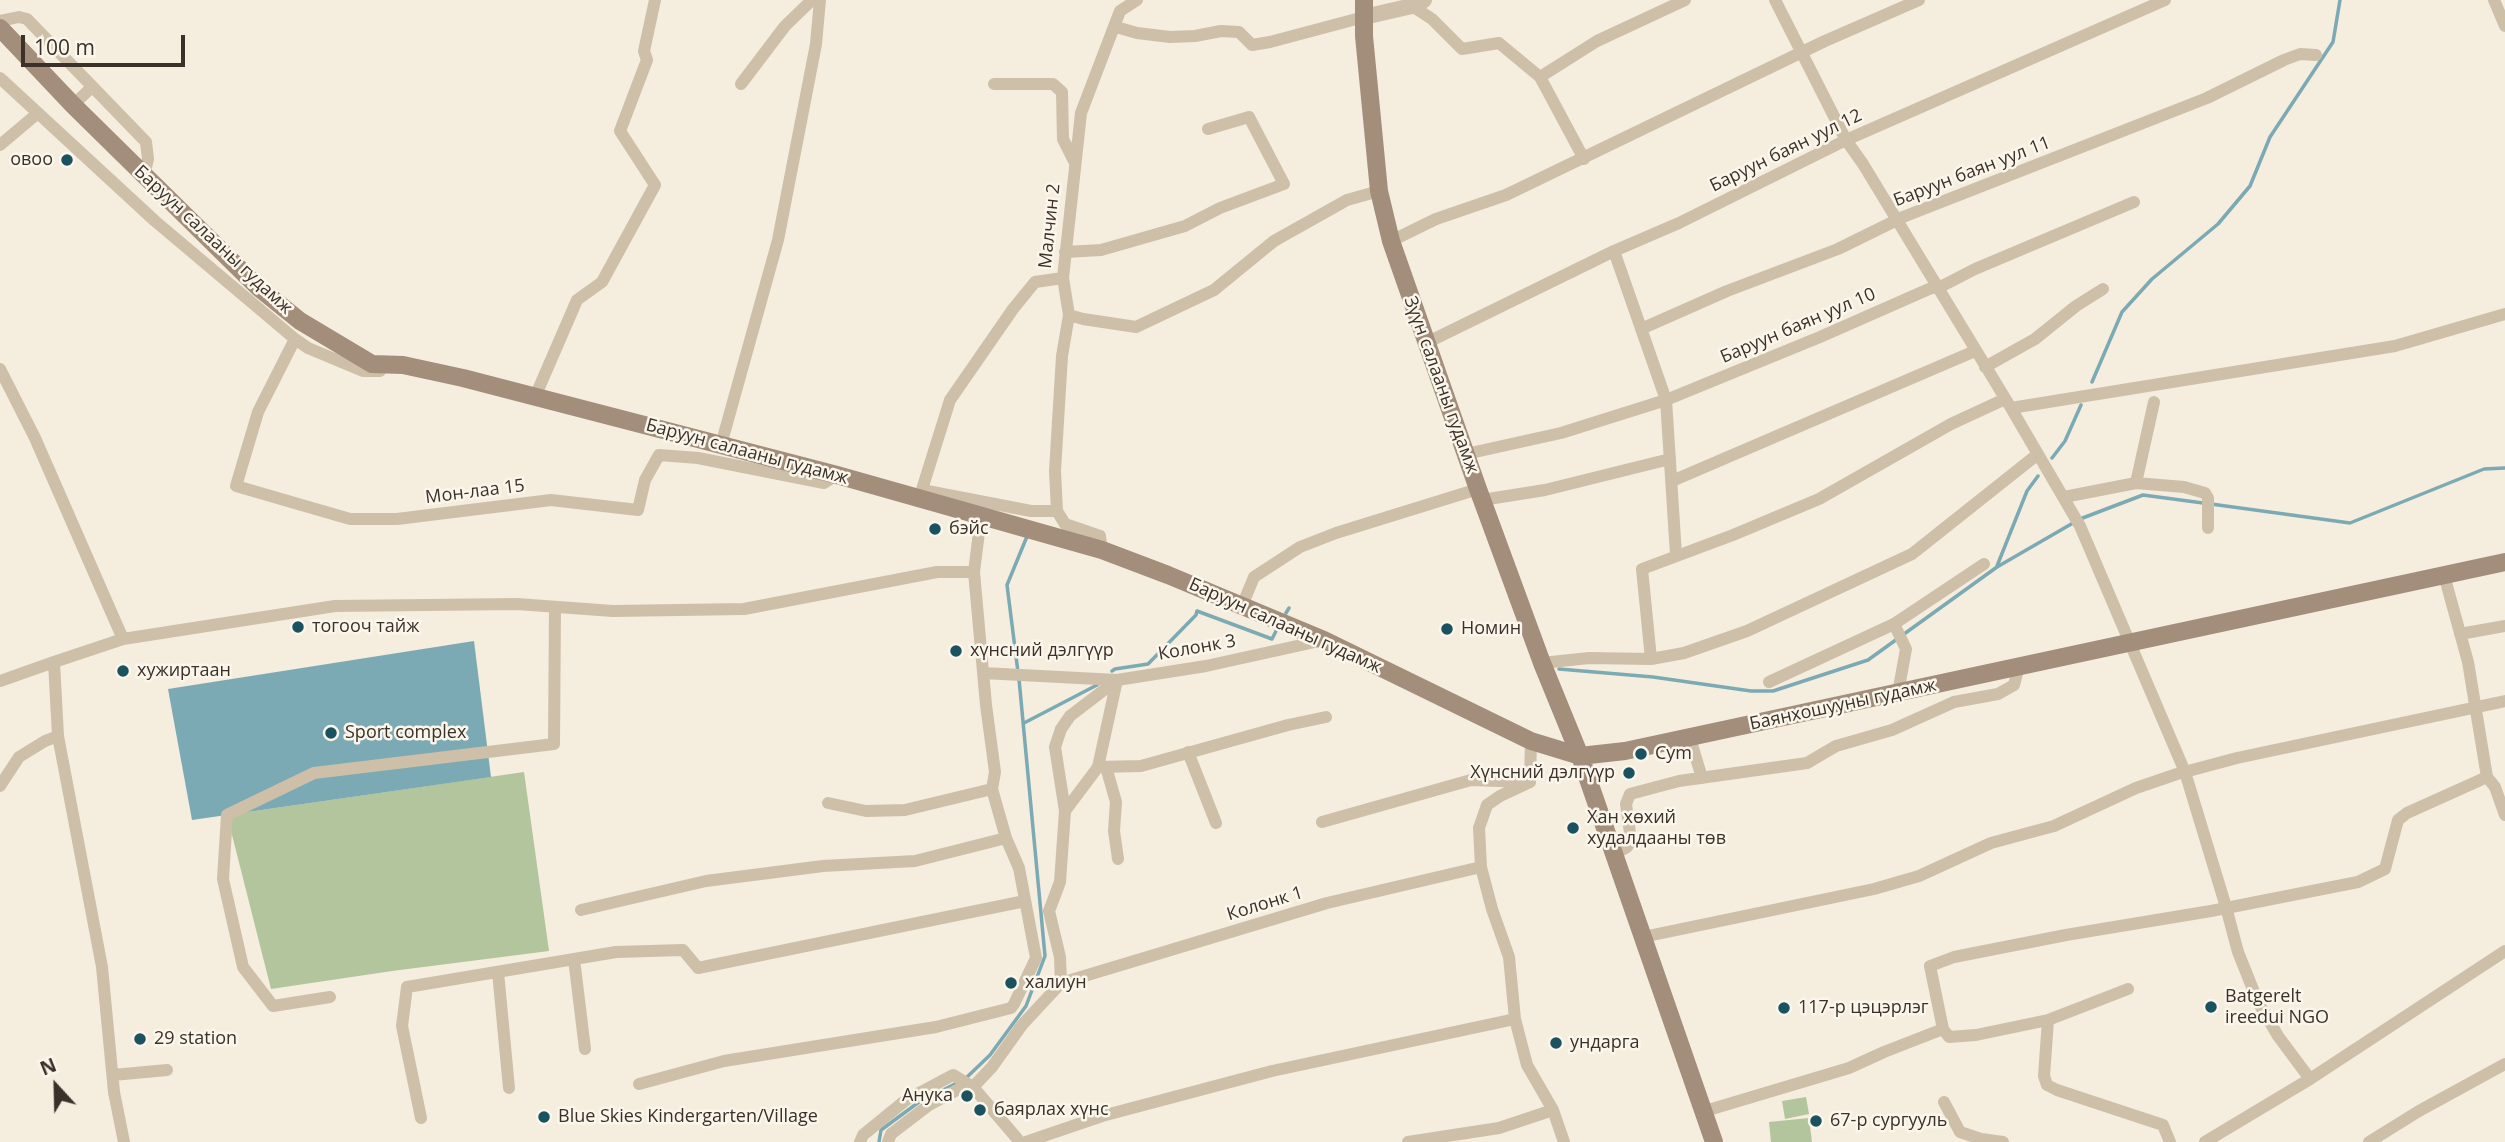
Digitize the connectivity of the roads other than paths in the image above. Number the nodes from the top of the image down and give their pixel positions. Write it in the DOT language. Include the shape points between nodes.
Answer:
graph roads {
  1 [pos="655,0"];
  2 [pos="812,0"];
  3 [pos="820,0"];
  4 [pos="1137,0"];
  5 [pos="1685,0"];
  6 [pos="1775,0"];
  7 [pos="1919,0"];
  8 [pos="2165,0"];
  9 [pos="2494,0"];
  10 [pos="1418,3"];
  11 [pos="1364,8"];
  12 [pos="0,21"];
  13 [pos="2505,26"];
  14 [pos="1116,27"];
  15 [pos="0,28"];
  16 [pos="1802,52"];
  17 [pos="2316,55"];
  18 [pos="1540,76"];
  19 [pos="0,78"];
  20 [pos="741,84"];
  21 [pos="994,84"];
  22 [pos="92,87"];
  23 [pos="73,105"];
  24 [pos="38,113"];
  25 [pos="1208,129"];
  26 [pos="1846,140"];
  27 [pos="0,145"];
  28 [pos="1584,159"];
  29 [pos="1075,163"];
  30 [pos="144,176"];
  31 [pos="1379,191"];
  32 [pos="2133,202"];
  33 [pos="1896,220"];
  34 [pos="1391,241"];
  35 [pos="1614,251"];
  36 [pos="1065,252"];
  37 [pos="1063,278"];
  38 [pos="1936,287"];
  39 [pos="2103,289"];
  40 [pos="2505,314"];
  41 [pos="1069,315"];
  42 [pos="1641,329"];
  43 [pos="295,339"];
  44 [pos="1426,343"];
  45 [pos="1975,351"];
  46 [pos="1985,367"];
  47 [pos="433,371"];
  48 [pos="3,374"];
  49 [pos="535,397"];
  50 [pos="1666,400"];
  51 [pos="2154,402"];
  52 [pos="2008,403"];
  53 [pos="721,445"];
  54 [pos="1466,454"];
  55 [pos="2038,454"];
  56 [pos="1670,458"];
  57 [pos="837,475"];
  58 [pos="1672,481"];
  59 [pos="2136,483"];
  60 [pos="1480,494"];
  61 [pos="920,495"];
  62 [pos="2064,497"];
  63 [pos="1056,511"];
  64 [pos="981,516"];
  65 [pos="2208,528"];
  66 [pos="1102,550"];
  67 [pos="1676,555"];
  68 [pos="2505,562"];
  69 [pos="1984,565"];
  70 [pos="974,572"];
  71 [pos="2444,575"];
  72 [pos="1242,606"];
  73 [pos="555,607"];
  74 [pos="2505,626"];
  75 [pos="1899,633"];
  76 [pos="2460,634"];
  77 [pos="123,639"];
  78 [pos="1324,640"];
  79 [pos="2129,643"];
  80 [pos="1651,659"];
  81 [pos="54,662"];
  82 [pos="1542,663"];
  83 [pos="2019,666"];
  84 [pos="983,674"];
  85 [pos="1117,680"];
  86 [pos="0,681"];
  87 [pos="1769,682"];
  88 [pos="1898,693"];
  89 [pos="2505,701"];
  90 [pos="2475,707"];
  91 [pos="1326,717"];
  92 [pos="58,736"];
  93 [pos="1690,738"];
  94 [pos="1531,741"];
  95 [pos="1188,752"];
  96 [pos="1580,756"];
  97 [pos="1102,767"];
  98 [pos="2185,772"];
  99 [pos="2487,777"];
  100 [pos="1702,778"];
  101 [pos="1530,782"];
  102 [pos="0,786"];
  103 [pos="992,789"];
  104 [pos="828,803"];
  105 [pos="1065,811"];
  106 [pos="2505,815"];
  107 [pos="1322,822"];
  108 [pos="1216,823"];
  109 [pos="1006,838"];
  110 [pos="1613,855"];
  111 [pos="1118,859"];
  112 [pos="1480,867"];
  113 [pos="1025,901"];
  114 [pos="2226,906"];
  115 [pos="581,910"];
  116 [pos="1643,937"];
  117 [pos="2505,951"];
  118 [pos="574,959"];
  119 [pos="498,972"];
  120 [pos="1061,983"];
  121 [pos="2128,989"];
  122 [pos="330,998"];
  123 [pos="1515,1019"];
  124 [pos="2048,1020"];
  125 [pos="1943,1029"];
  126 [pos="585,1049"];
  127 [pos="2505,1064"];
  128 [pos="167,1070"];
  129 [pos="113,1075"];
  130 [pos="2310,1079"];
  131 [pos="966,1082"];
  132 [pos="639,1084"];
  133 [pos="509,1087"];
  134 [pos="1944,1102"];
  135 [pos="1553,1110"];
  136 [pos="1705,1111"];
  137 [pos="421,1118"];
  138 [pos="124,1142"];
  139 [pos="860,1142"];
  140 [pos="888,1142"];
  141 [pos="1020,1142"];
  142 [pos="1026,1142"];
  143 [pos="1408,1142"];
  144 [pos="1564,1142"];
  145 [pos="1714,1142"];
  146 [pos="2003,1142"];
  147 [pos="2171,1142"];
  148 [pos="2204,1142"];
  149 [pos="2369,1142"];
  1 -- 49 [label="street" via="644,51 648,60 620,131 655,186 602,282 577,299"];
  2 -- 20 [label="street" via="785,26"];
  3 -- 53 [label="street" via="816,44 778,240"];
  4 -- 14 [label="street, Малчин 2" via="1120,11"];
  5 -- 18 [label="street" via="1597,41"];
  6 -- 16 [label="street"];
  7 -- 16 [label="street"];
  8 -- 26 [label="street, Баруун баян уул 12"];
  9 -- 13 [label="street"];
  10 -- 11 [label="street"];
  10 -- 18 [label="street" via="1462,49 1499,43"];
  11 -- 14 [label="street" via="1252,45 1239,32 1170,37"];
  11 -- 31 [label="main road, Зүүн салааны гудамж"];
  12 -- 22 [label="street" via="27,19"];
  14 -- 29 [label="street, Малчин 2" via="1081,113"];
  15 -- 23 [label="main road, Баруун салааны гудамж"];
  16 -- 26 [label="street"];
  16 -- 28 [label="street"];
  17 -- 33 [label="street, Баруун баян уул 11" via="2284,60 2195,103"];
  18 -- 28 [label="street"];
  19 -- 24 [label="street"];
  21 -- 29 [label="street" via="1053,84 1062,92 1063,139"];
  22 -- 23 [label="street"];
  22 -- 30 [label="street" via="146,142"];
  23 -- 30 [label="main road, Баруун салааны гудамж"];
  24 -- 27 [label="street"];
  24 -- 43 [label="street" via="155,221"];
  25 -- 36 [label="street" via="1249,117 1284,184 1185,226 1101,250"];
  26 -- 33 [label="street"];
  26 -- 35 [label="street, Баруун баян уул 12"];
  28 -- 34 [label="street"];
  29 -- 36 [label="street, Малчин 2"];
  30 -- 47 [label="main road, Баруун салааны гудамж" via="300,321 372,364"];
  31 -- 34 [label="main road, Зүүн салааны гудамж"];
  31 -- 41 [label="street" via="1347,200 1274,241 1214,290 1136,327"];
  32 -- 38 [label="street, Баруун баян уул 10"];
  33 -- 38 [label="street"];
  33 -- 42 [label="street, Баруун баян уул 11" via="1838,249"];
  34 -- 44 [label="main road, Зүүн салааны гудамж"];
  35 -- 42 [label="street"];
  35 -- 44 [label="street, Баруун баян уул 12"];
  36 -- 37 [label="street, Малчин 2"];
  37 -- 41 [label="street"];
  37 -- 61 [label="street, Малчин 2" via="1035,282 950,400"];
  38 -- 45 [label="street"];
  38 -- 50 [label="street, Баруун баян уул 10"];
  39 -- 46 [label="street" via="2035,339"];
  40 -- 52 [label="street" via="2395,346"];
  41 -- 63 [label="street" via="1062,356"];
  42 -- 50 [label="street"];
  43 -- 47 [label="street" via="363,371"];
  43 -- 57 [label="street, Мон-лаа 15" via="258,412 236,486 350,519 397,519 551,500 638,510 645,480 659,455 698,458 824,483"];
  44 -- 54 [label="main road, Зүүн салааны гудамж"];
  45 -- 46 [label="street"];
  45 -- 58 [label="street"];
  46 -- 52 [label="street"];
  47 -- 49 [label="main road, Баруун салааны гудамж"];
  48 -- 77 [label="street"];
  49 -- 53 [label="main road, Баруун салааны гудамж"];
  50 -- 54 [label="street, Баруун баян уул 10" via="1562,433"];
  50 -- 56 [label="street"];
  51 -- 59 [label="street"];
  52 -- 55 [label="street"];
  52 -- 67 [label="street" via="1951,424 1819,499"];
  53 -- 57 [label="main road, Баруун салааны гудамж"];
  54 -- 60 [label="main road, Зүүн салааны гудамж"];
  55 -- 62 [label="street"];
  55 -- 80 [label="street" via="1912,554 1747,631"];
  56 -- 58 [label="street"];
  56 -- 60 [label="street" via="1545,490"];
  57 -- 61 [label="main road, Баруун салааны гудамж"];
  58 -- 67 [label="street"];
  59 -- 62 [label="street"];
  59 -- 65 [label="street" via="2205,493"];
  60 -- 72 [label="street" via="1300,547 1254,577"];
  60 -- 82 [label="main road, Зүүн салааны гудамж"];
  61 -- 63 [label="street"];
  61 -- 64 [label="main road, Баруун салааны гудамж"];
  62 -- 79 [label="street" via="2101,571"];
  63 -- 66 [label="street" via="1065,524 1100,536"];
  64 -- 66 [label="main road, Баруун салааны гудамж"];
  64 -- 70 [label="street"];
  66 -- 72 [label="main road, Баруун салааны гудамж"];
  67 -- 80 [label="street" via="1642,569"];
  68 -- 71 [label="main road, Баянхошууны гудамж"];
  69 -- 75 [label="street"];
  70 -- 73 [label="street" via="937,572 744,609"];
  70 -- 84 [label="street"];
  71 -- 76 [label="street"];
  71 -- 79 [label="main road, Баянхошууны гудамж"];
  72 -- 78 [label="main road, Баруун салааны гудамж"];
  73 -- 77 [label="street" via="335,606"];
  73 -- 122 [label="street" via="554,744 314,773 227,815 223,879 243,967 273,1006"];
  74 -- 76 [label="street"];
  75 -- 87 [label="street"];
  75 -- 88 [label="street" via="1906,649"];
  76 -- 90 [label="street"];
  77 -- 81 [label="street"];
  78 -- 85 [label="street, Колонк 3"];
  78 -- 94 [label="main road, Баруун салааны гудамж"];
  79 -- 83 [label="main road, Баянхошууны гудамж"];
  79 -- 98 [label="street"];
  80 -- 82 [label="street"];
  81 -- 86 [label="street"];
  81 -- 92 [label="street"];
  82 -- 96 [label="main road, Зүүн салааны гудамж"];
  83 -- 88 [label="main road, Баянхошууны гудамж"];
  83 -- 100 [label="street" via="2014,685 1998,694 1954,702 1892,730 1836,746 1807,763"];
  84 -- 85 [label="street, Колонк 3"];
  84 -- 103 [label="street" via="995,772"];
  85 -- 97 [label="street"];
  85 -- 105 [label="street" via="1070,716 1061,729 1055,747"];
  88 -- 93 [label="main road, Баянхошууны гудамж"];
  89 -- 90 [label="street"];
  90 -- 98 [label="street"];
  90 -- 99 [label="street"];
  91 -- 95 [label="street"];
  92 -- 102 [label="street" via="19,757"];
  92 -- 129 [label="street" via="102,967"];
  93 -- 96 [label="main road, Баянхошууны гудамж"];
  93 -- 100 [label="street"];
  94 -- 96 [label="main road, Баруун салааны гудамж"];
  94 -- 101 [label="street"];
  95 -- 97 [label="street" via="1142,766"];
  95 -- 108 [label="street"];
  96 -- 110 [label="main road"];
  97 -- 105 [label="street"];
  97 -- 111 [label="street" via="1116,802"];
  98 -- 114 [label="street"];
  98 -- 116 [label="street" via="2136,788 2054,826 1991,844 1919,876"];
  99 -- 106 [label="street"];
  99 -- 114 [label="street" via="2398,820 2385,869 2358,882"];
  100 -- 110 [label="street" via="1630,794 1626,804 1631,840"];
  101 -- 107 [label="street" via="1471,780"];
  101 -- 112 [label="street" via="1488,805 1479,828"];
  103 -- 104 [label="street" via="905,810 866,811"];
  103 -- 109 [label="street"];
  105 -- 120 [label="street" via="1060,882 1049,911"];
  109 -- 113 [label="street" via="1019,868"];
  109 -- 115 [label="street" via="915,861 823,866 706,881"];
  110 -- 116 [label="main road"];
  112 -- 120 [label="street, Колонк 1" via="1327,904"];
  112 -- 123 [label="street" via="1509,957"];
  113 -- 118 [label="street" via="698,968 683,950 615,952"];
  113 -- 132 [label="street" via="1036,958 1011,1008 936,1027 724,1060"];
  114 -- 125 [label="street" via="1954,957 1930,966"];
  114 -- 130 [label="street" via="2258,1002"];
  116 -- 136 [label="main road"];
  117 -- 130 [label="street"];
  118 -- 119 [label="street"];
  118 -- 126 [label="street"];
  119 -- 133 [label="street"];
  119 -- 137 [label="street" via="408,988 402,1026"];
  120 -- 131 [label="street" via="1021,1025 992,1068"];
  121 -- 124 [label="street"];
  123 -- 135 [label="street" via="1527,1065"];
  123 -- 142 [label="street" via="1272,1071 1102,1116"];
  124 -- 125 [label="street" via="1976,1035 1949,1037"];
  124 -- 147 [label="street" via="2047,1085 2163,1125"];
  125 -- 136 [label="street" via="1849,1068"];
  127 -- 149 [label="street"];
  128 -- 129 [label="street"];
  129 -- 138 [label="street"];
  130 -- 148 [label="street"];
  131 -- 139 [label="street" via="953,1075 906,1100"];
  131 -- 140 [label="street" via="891,1134"];
  131 -- 141 [label="street"];
  134 -- 146 [label="street" via="1960,1132"];
  135 -- 143 [label="street" via="1499,1128"];
  135 -- 144 [label="street"];
  136 -- 145 [label="main road"];
}
